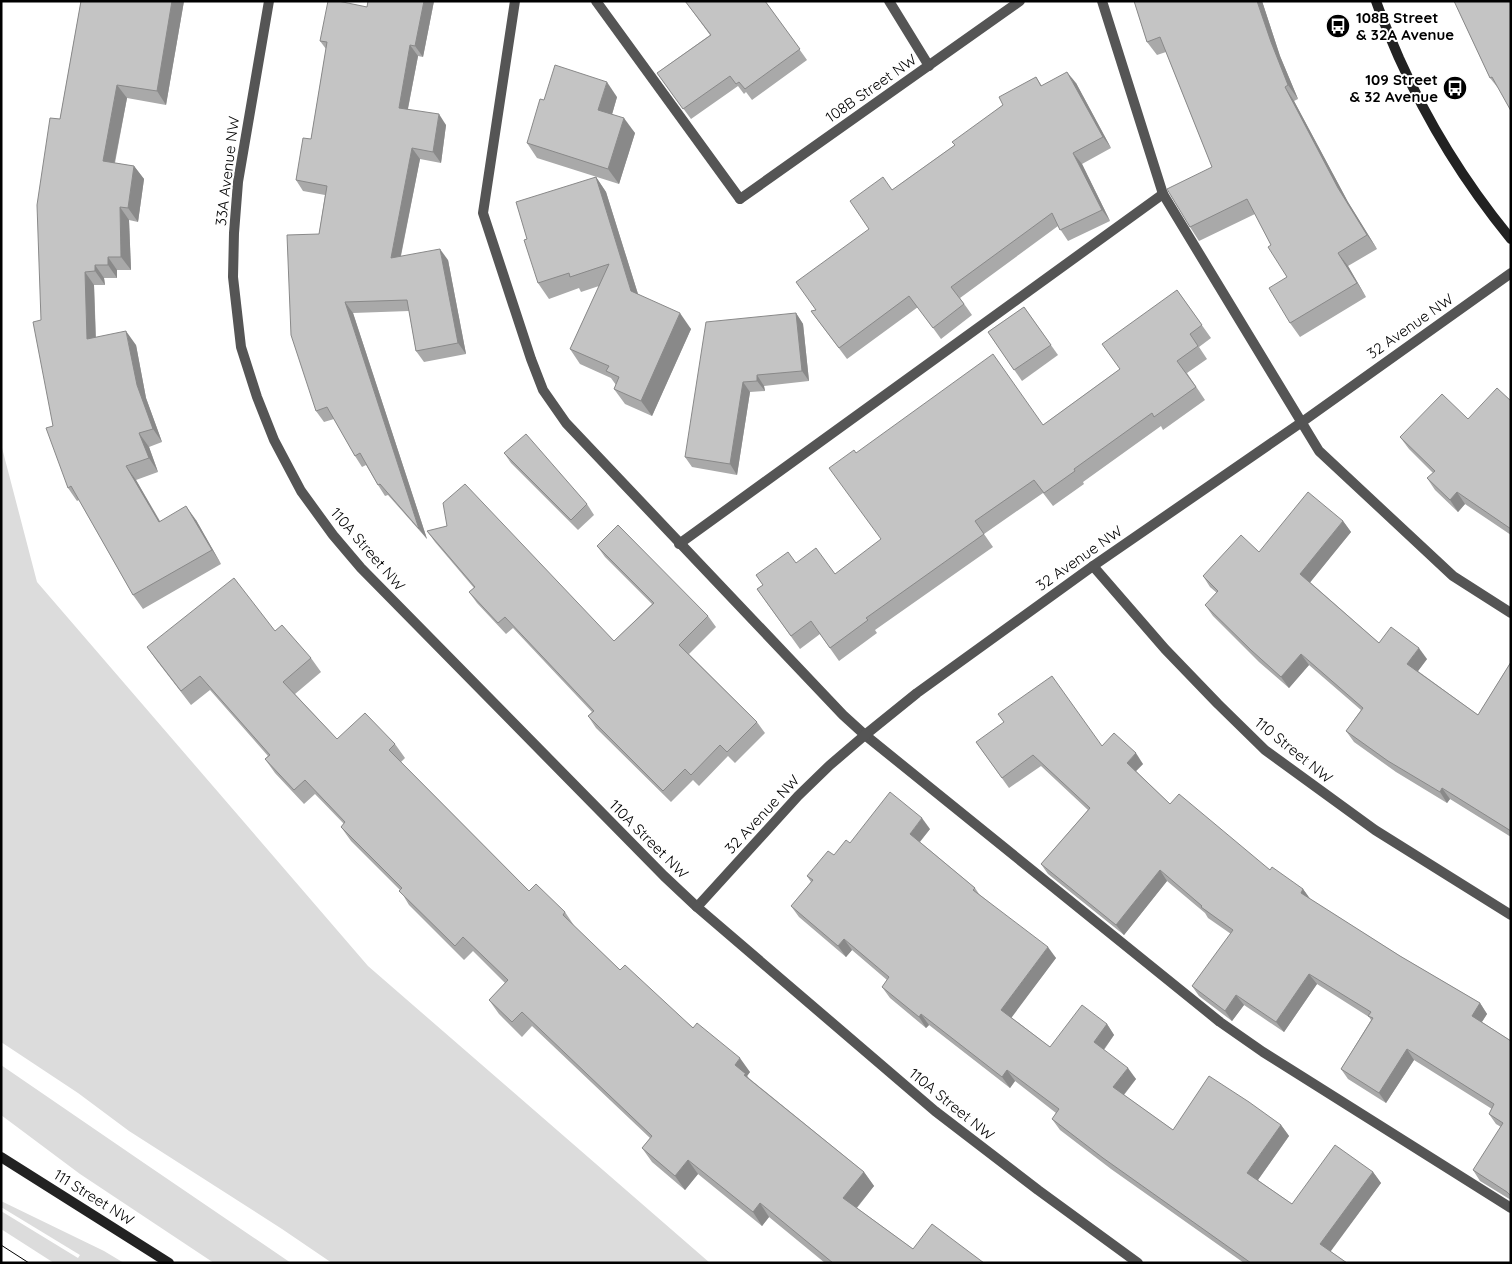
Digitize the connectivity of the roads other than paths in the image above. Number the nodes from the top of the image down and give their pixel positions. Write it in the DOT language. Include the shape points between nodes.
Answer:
graph roads {
  1 [pos="269,1"];
  2 [pos="515,1"];
  3 [pos="596,1"];
  4 [pos="889,1"];
  5 [pos="1020,1"];
  6 [pos="1102,1"];
  7 [pos="1376,1"];
  8 [pos="929,66"];
  9 [pos="1163,194"];
  10 [pos="1511,239"];
  11 [pos="1511,273"];
  12 [pos="241,347"];
  13 [pos="1302,422"];
  14 [pos="679,544"];
  15 [pos="1093,566"];
  16 [pos="1511,613"];
  17 [pos="865,735"];
  18 [pos="696,907"];
  19 [pos="1511,915"];
  20 [pos="1,1156"];
  21 [pos="1511,1208"];
  22 [pos="170,1263"];
  23 [pos="1138,1263"];
  1 -- 12 [label="street, 33A Avenue NW" via="238,182 233,277"];
  2 -- 14 [label="street" via="483,213 543,390 566,423"];
  3 -- 8 [label="street, 108B Street NW" via="740,199"];
  4 -- 8 [label="street"];
  5 -- 8 [label="street, 108B Street NW"];
  6 -- 9 [label="street"];
  7 -- 10 [label="street" via="1412,87 1445,148 1484,207"];
  9 -- 13 [label="street"];
  9 -- 14 [label="street"];
  11 -- 13 [label="street, 32 Avenue NW"];
  12 -- 18 [label="street, 110A Street NW" via="274,440 301,491 333,535 361,568"];
  13 -- 15 [label="street, 32 Avenue NW"];
  13 -- 16 [label="street" via="1319,451 1453,576"];
  14 -- 17 [label="street"];
  15 -- 17 [label="street, 32 Avenue NW" via="917,693"];
  15 -- 19 [label="street, 110 Street NW" via="1166,649 1265,750 1375,830"];
  17 -- 18 [label="street, 32 Avenue NW" via="798,796"];
  17 -- 21 [label="street" via="1220,1022"];
  18 -- 23 [label="street, 110A Street NW" via="935,1111"];
  20 -- 22 [label="street, 111 Street NW"];
}
